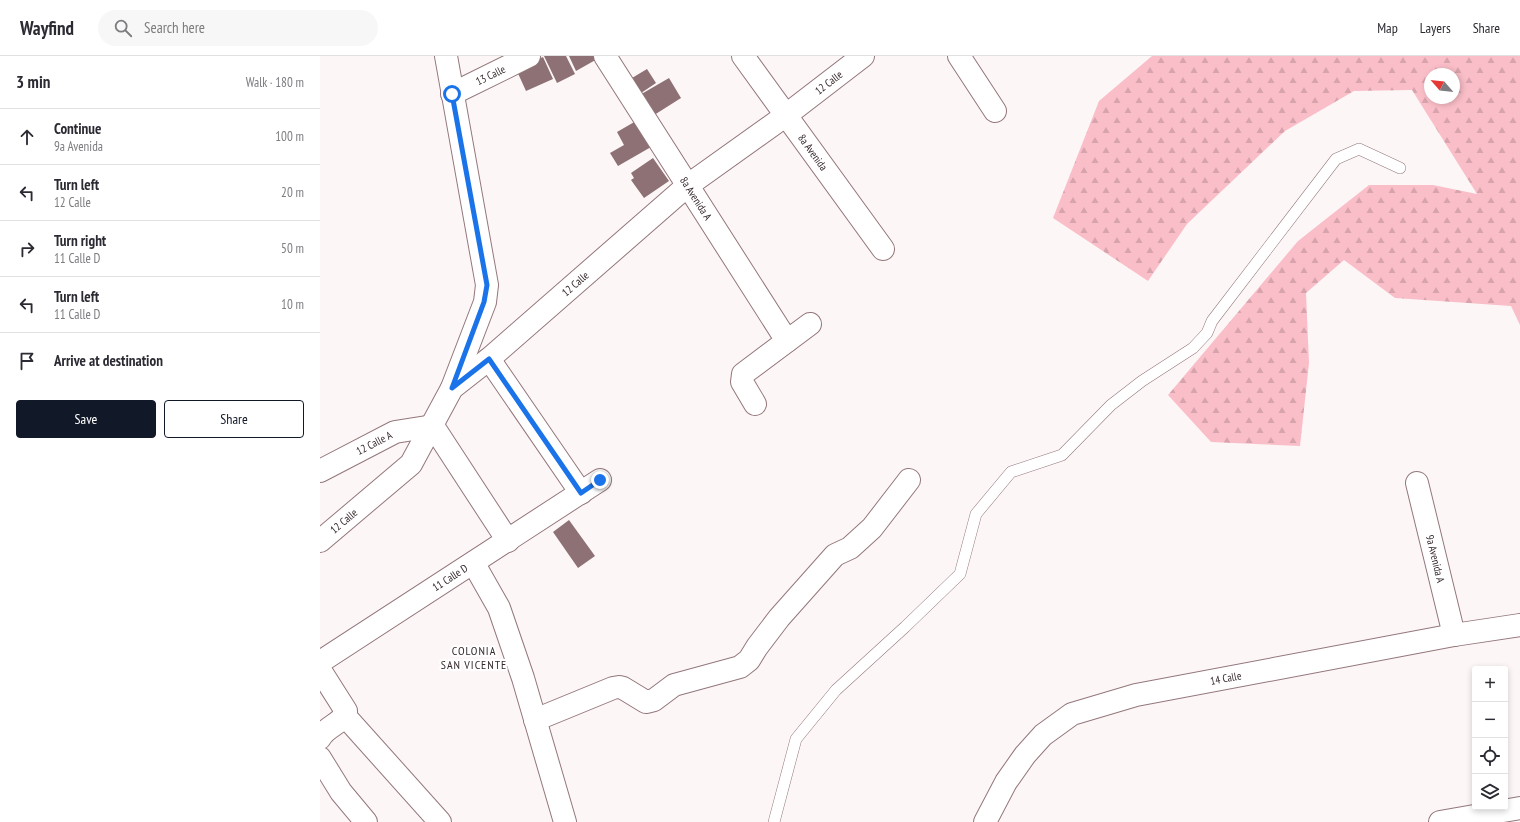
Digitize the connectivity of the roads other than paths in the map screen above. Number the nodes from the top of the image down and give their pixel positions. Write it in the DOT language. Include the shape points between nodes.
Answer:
graph roads {
  1 [pos="446,56"];
  2 [pos="529,56"];
  3 [pos="605,56"];
  4 [pos="743,56"];
  5 [pos="863,56"];
  6 [pos="959,56"];
  7 [pos="452,94"];
  8 [pos="995,111"];
  9 [pos="785,116"];
  10 [pos="1400,168"];
  11 [pos="687,186"];
  12 [pos="883,249"];
  13 [pos="810,324"];
  14 [pos="787,341"];
  15 [pos="489,359"];
  16 [pos="452,388"];
  17 [pos="755,404"];
  18 [pos="433,426"];
  19 [pos="320,471"];
  20 [pos="600,480"];
  21 [pos="910,480"];
  22 [pos="1416,483"];
  23 [pos="581,493"];
  24 [pos="320,541"];
  25 [pos="508,541"];
  26 [pos="474,564"];
  27 [pos="1520,625"];
  28 [pos="1454,635"];
  29 [pos="320,662"];
  30 [pos="320,670"];
  31 [pos="345,716"];
  32 [pos="535,720"];
  33 [pos="320,738"];
  34 [pos="320,758"];
  35 [pos="326,782"];
  36 [pos="1520,808"];
  37 [pos="366,822"];
  38 [pos="440,822"];
  39 [pos="565,822"];
  40 [pos="774,822"];
  41 [pos="985,822"];
  42 [pos="1440,822"];
  1 -- 7 [label="street"];
  2 -- 7 [label="street, 13 Calle"];
  3 -- 11 [label="street, 8a Avenida A"];
  4 -- 9 [label="street, 8a Avenida"];
  5 -- 9 [label="street, 12 Calle"];
  6 -- 8 [label="street"];
  7 -- 16 [label="street" via="487,285 484,302"];
  9 -- 11 [label="street, 12 Calle"];
  9 -- 12 [label="street, 8a Avenida"];
  10 -- 40 [label="lane" via="1359,149 1336,159 1212,321 1207,333 1193,348 1142,381 1111,405 1062,456 1011,472 976,514 960,574 836,690 796,739"];
  11 -- 14 [label="street, 8a Avenida A"];
  11 -- 15 [label="street, 12 Calle"];
  13 -- 14 [label="street"];
  14 -- 17 [label="street" via="743,374 742,382"];
  15 -- 16 [label="street, 12 Calle"];
  15 -- 23 [label="street"];
  16 -- 18 [label="street, 12 Calle"];
  18 -- 19 [label="street, 12 Calle A" via="395,432"];
  18 -- 24 [label="street, 12 Calle" via="411,464"];
  18 -- 25 [label="street"];
  20 -- 23 [label="street, 11 Calle D"];
  21 -- 32 [label="street" via="872,528 850,548 835,555 779,618 749,660 740,667 674,685 654,700 646,702 623,688 613,688"];
  22 -- 28 [label="street, 9a Avenida A"];
  23 -- 25 [label="street, 11 Calle D"];
  25 -- 26 [label="street, 11 Calle D"];
  26 -- 29 [label="street, 11 Calle D"];
  26 -- 32 [label="street" via="499,608"];
  27 -- 28 [label="street, 14 Calle"];
  28 -- 41 [label="street, 14 Calle" via="1136,695 1072,714 1043,735 1025,755 1006,782"];
  30 -- 31 [label="street" via="344,706"];
  31 -- 33 [label="street" via="325,730"];
  31 -- 38 [label="street"];
  32 -- 39 [label="street"];
  34 -- 35 [label="street"];
  35 -- 37 [label="street" via="341,792"];
  36 -- 42 [label="street"];
}
